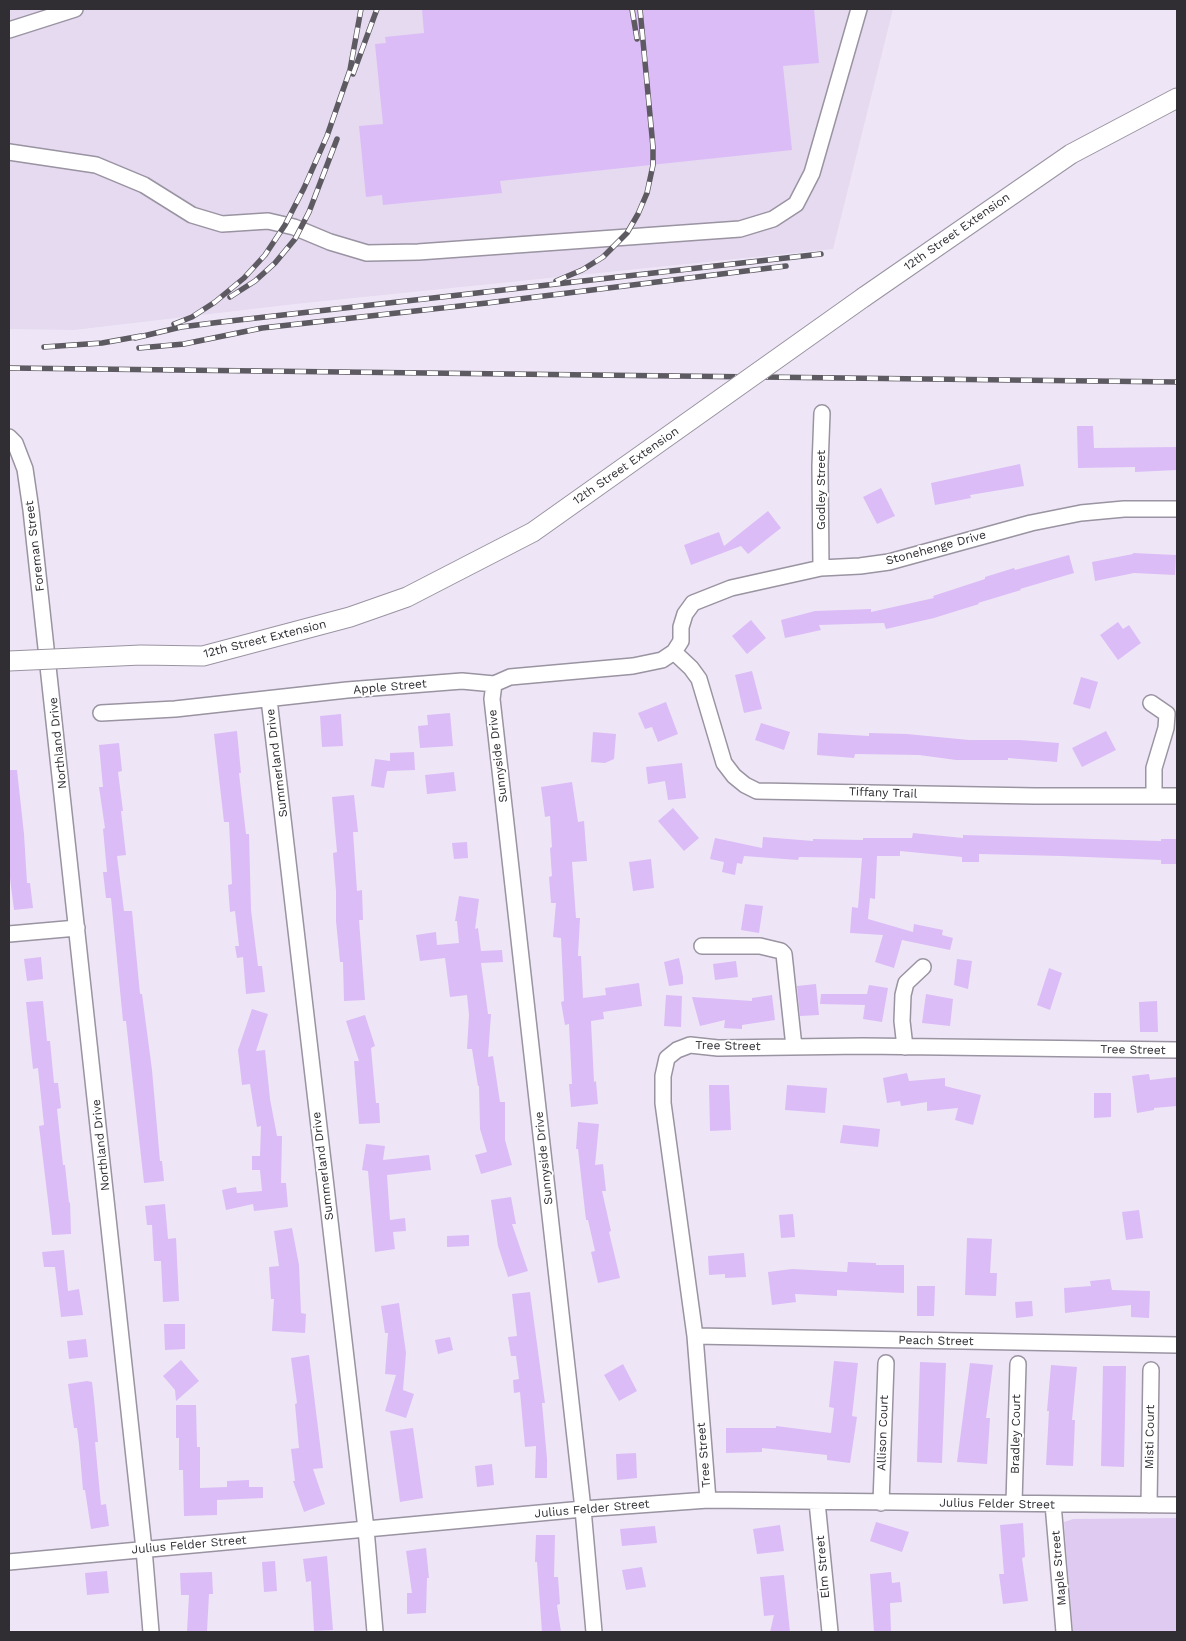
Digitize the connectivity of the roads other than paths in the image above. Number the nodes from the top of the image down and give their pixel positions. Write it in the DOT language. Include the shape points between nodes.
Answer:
graph roads {
  1 [pos="75,9"];
  2 [pos="859,9"];
  3 [pos="9,30"];
  4 [pos="1177,98"];
  5 [pos="9,152"];
  6 [pos="822,413"];
  7 [pos="12,440"];
  8 [pos="1177,509"];
  9 [pos="821,568"];
  10 [pos="674,652"];
  11 [pos="48,659"];
  12 [pos="9,661"];
  13 [pos="494,684"];
  14 [pos="269,699"];
  15 [pos="1151,703"];
  16 [pos="101,713"];
  17 [pos="1154,795"];
  18 [pos="1177,796"];
  19 [pos="77,928"];
  20 [pos="9,934"];
  21 [pos="702,946"];
  22 [pos="923,967"];
  23 [pos="794,1047"];
  24 [pos="905,1047"];
  25 [pos="1177,1050"];
  26 [pos="694,1336"];
  27 [pos="1177,1345"];
  28 [pos="886,1363"];
  29 [pos="1018,1364"];
  30 [pos="1151,1370"];
  31 [pos="708,1500"];
  32 [pos="818,1502"];
  33 [pos="881,1503"];
  34 [pos="1014,1503"];
  35 [pos="1053,1504"];
  36 [pos="1149,1505"];
  37 [pos="1177,1505"];
  38 [pos="583,1509"];
  39 [pos="366,1529"];
  40 [pos="144,1549"];
  41 [pos="9,1562"];
  42 [pos="151,1632"];
  43 [pos="374,1632"];
  44 [pos="594,1632"];
  45 [pos="830,1632"];
  46 [pos="1064,1632"];
  1 -- 3 [label="street"];
  2 -- 5 [label="street" via="812,173 796,204 773,219 740,229 367,253 268,221 222,224 192,214 144,185 96,165"];
  4 -- 11 [label="main road, 12th Street Extension, bridge" via="1071,154 864,296 533,532 406,597 350,617 203,656"];
  6 -- 9 [label="street, Godley Street"];
  7 -- 11 [label="street, Foreman Street" via="25,469"];
  8 -- 9 [label="street, Stonehenge Drive" via="1081,513 1031,522 889,562"];
  9 -- 10 [label="street, Stonehenge Drive" via="732,588 693,603 685,614 681,641"];
  10 -- 13 [label="street, Apple Street" via="662,660 633,666 510,676"];
  10 -- 17 [label="street, Tiffany Trail" via="698,679 724,763 734,776 757,791"];
  11 -- 12 [label="main road, 12th Street Extension, bridge"];
  11 -- 19 [label="street, Northland Drive"];
  13 -- 14 [label="street, Apple Street" via="462,680"];
  13 -- 38 [label="street, Sunnyside Drive" via="492,699"];
  14 -- 16 [label="street, Apple Street"];
  14 -- 39 [label="street, Summerland Drive"];
  15 -- 17 [label="street" via="1168,714 1154,768"];
  17 -- 18 [label="street, Tiffany Trail"];
  19 -- 20 [label="street"];
  19 -- 40 [label="street, Northland Drive"];
  21 -- 23 [label="street" via="760,946 782,951"];
  22 -- 24 [label="street" via="906,983 903,995"];
  23 -- 24 [label="street, Tree Street"];
  23 -- 26 [label="street, Tree Street" via="690,1045 667,1058 662,1076 663,1103"];
  24 -- 25 [label="street, Tree Street"];
  26 -- 27 [label="street, Peach Street"];
  26 -- 31 [label="street, Tree Street"];
  28 -- 33 [label="street, Allison Court"];
  29 -- 34 [label="street, Bradley Court"];
  30 -- 36 [label="street, Misti Court"];
  31 -- 32 [label="street, Julius Felder Street"];
  31 -- 38 [label="street, Julius Felder Street"];
  32 -- 33 [label="street, Julius Felder Street"];
  32 -- 45 [label="street, Elm Street"];
  33 -- 34 [label="street, Julius Felder Street"];
  34 -- 35 [label="street, Julius Felder Street"];
  35 -- 36 [label="street, Julius Felder Street"];
  35 -- 46 [label="street, Maple Street"];
  36 -- 37 [label="street, Julius Felder Street"];
  38 -- 39 [label="street, Julius Felder Street"];
  38 -- 44 [label="street, Sunnyside Drive"];
  39 -- 40 [label="street, Julius Felder Street"];
  39 -- 43 [label="street, Summerland Drive"];
  40 -- 41 [label="street, Julius Felder Street"];
  40 -- 42 [label="street, Northland Drive"];
}
